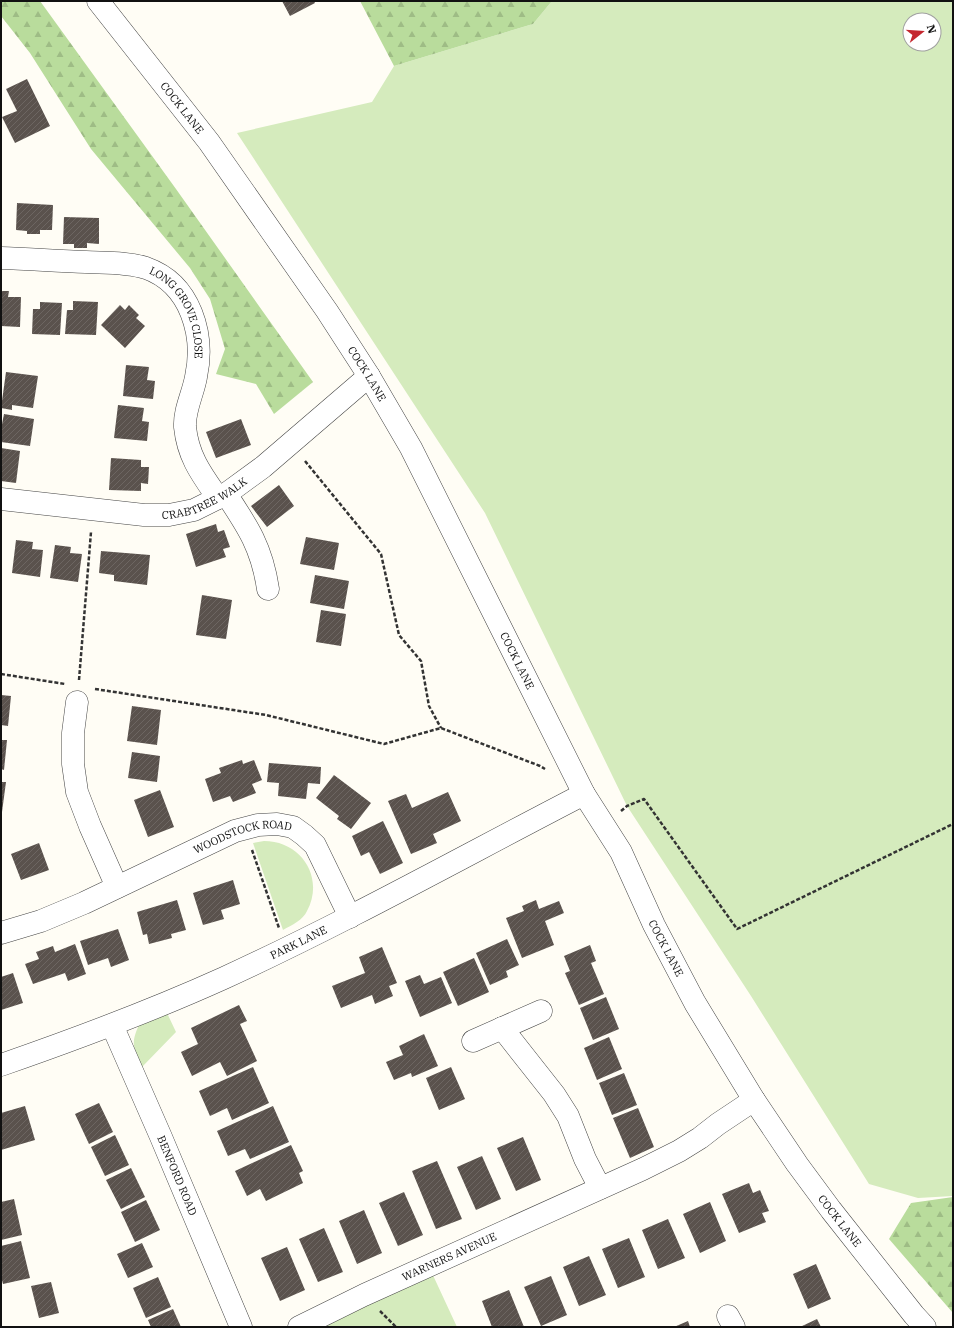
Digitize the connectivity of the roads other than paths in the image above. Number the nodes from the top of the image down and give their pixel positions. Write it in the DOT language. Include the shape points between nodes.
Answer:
graph roads {
  1 [pos="98,1"];
  2 [pos="1,258"];
  3 [pos="369,376"];
  4 [pos="222,496"];
  5 [pos="1,499"];
  6 [pos="268,588"];
  7 [pos="78,694"];
  8 [pos="584,794"];
  9 [pos="117,887"];
  10 [pos="350,917"];
  11 [pos="1,933"];
  12 [pos="541,1011"];
  13 [pos="112,1025"];
  14 [pos="502,1028"];
  15 [pos="472,1041"];
  16 [pos="1,1065"];
  17 [pos="754,1100"];
  18 [pos="600,1188"];
  19 [pos="240,1327"];
  20 [pos="299,1327"];
  21 [pos="925,1327"];
  1 -- 3 [label="street, COCK LANE" via="209,142 327,311"];
  2 -- 4 [label="street, LONG GROVE CLOSE" via="125,264 147,269 166,279 179,292 187,302 198,335 199,357 196,378 185,426 188,445 196,465"];
  3 -- 4 [label="street, CRABTREE WALK" via="263,467"];
  3 -- 8 [label="street, COCK LANE" via="411,448"];
  4 -- 5 [label="street, CRABTREE WALK" via="194,510 169,515 136,515"];
  4 -- 6 [label="street, LONG GROVE CLOSE" via="253,536 265,570"];
  7 -- 9 [label="street" via="73,733 73,764 77,792"];
  8 -- 10 [label="street, PARK LANE"];
  8 -- 17 [label="street, COCK LANE" via="620,852 654,925 695,1003"];
  9 -- 10 [label="street, WOODSTOCK ROAD" via="235,832 258,825 277,824 293,827 315,845"];
  9 -- 11 [label="street, WOODSTOCK ROAD" via="41,921"];
  10 -- 13 [label="street, PARK LANE" via="216,982"];
  12 -- 14 [label="street"];
  13 -- 16 [label="street, PARK LANE"];
  13 -- 19 [label="street, BENFORD ROAD" via="162,1137"];
  14 -- 15 [label="street"];
  14 -- 18 [label="street" via="568,1116"];
  17 -- 18 [label="street, WARNERS AVENUE" via="679,1151"];
  17 -- 21 [label="street, COCK LANE" via="831,1210"];
  18 -- 20 [label="street, WARNERS AVENUE"];
}
